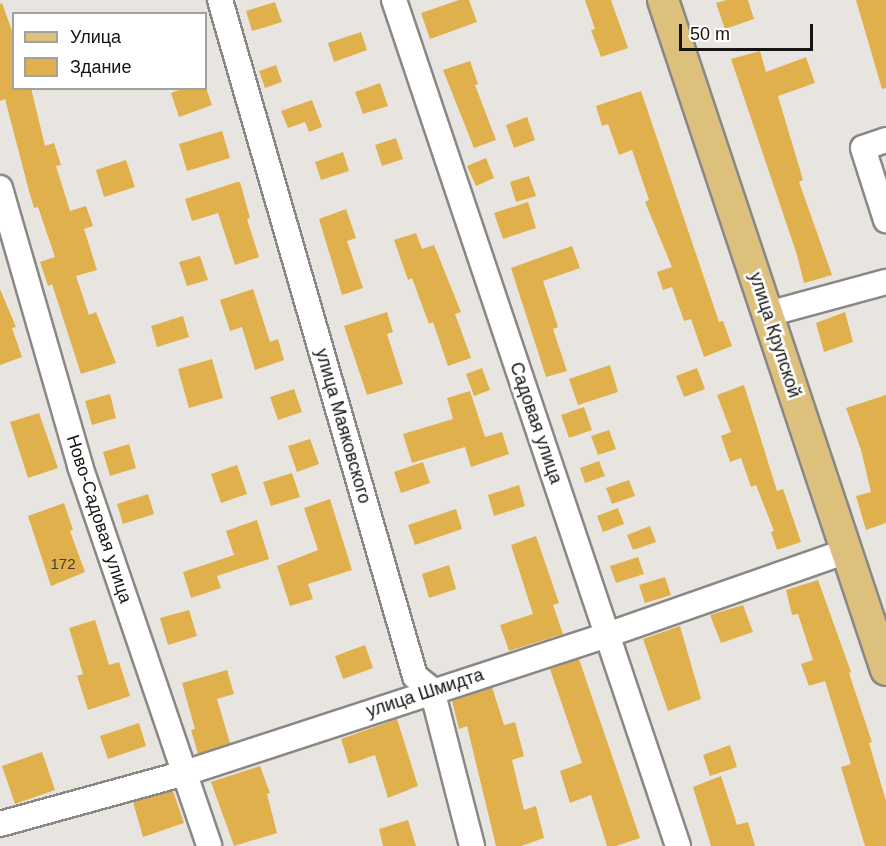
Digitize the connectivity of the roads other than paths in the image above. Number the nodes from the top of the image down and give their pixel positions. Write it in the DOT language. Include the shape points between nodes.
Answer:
graph roads {
  1 [pos="220,0"];
  2 [pos="394,0"];
  3 [pos="663,0"];
  4 [pos="886,140"];
  5 [pos="0,188"];
  6 [pos="886,220"];
  7 [pos="886,282"];
  8 [pos="768,314"];
  9 [pos="847,551"];
  10 [pos="607,635"];
  11 [pos="886,670"];
  12 [pos="432,690"];
  13 [pos="185,773"];
  14 [pos="0,824"];
  15 [pos="209,846"];
  16 [pos="472,846"];
  17 [pos="678,846"];
  1 -- 12 [label="street, улица Маяковского" via="415,676"];
  2 -- 10 [label="street, Садовая улица"];
  3 -- 8 [label="main road, улица Крупской"];
  4 -- 6 [label="street" via="863,148"];
  5 -- 13 [label="street, Ново-Садовая улица" via="80,466"];
  7 -- 8 [label="street"];
  8 -- 9 [label="main road, улица Крупской"];
  9 -- 10 [label="street, улица Шмидта"];
  9 -- 11 [label="main road, улица Крупской"];
  10 -- 12 [label="street, улица Шмидта"];
  10 -- 17 [label="street, Садовая улица"];
  12 -- 13 [label="street, улица Шмидта"];
  12 -- 16 [label="street, улица Маяковского"];
  13 -- 14 [label="street, улица Шмидта"];
  13 -- 15 [label="street, Ново-Садовая улица"];
}
